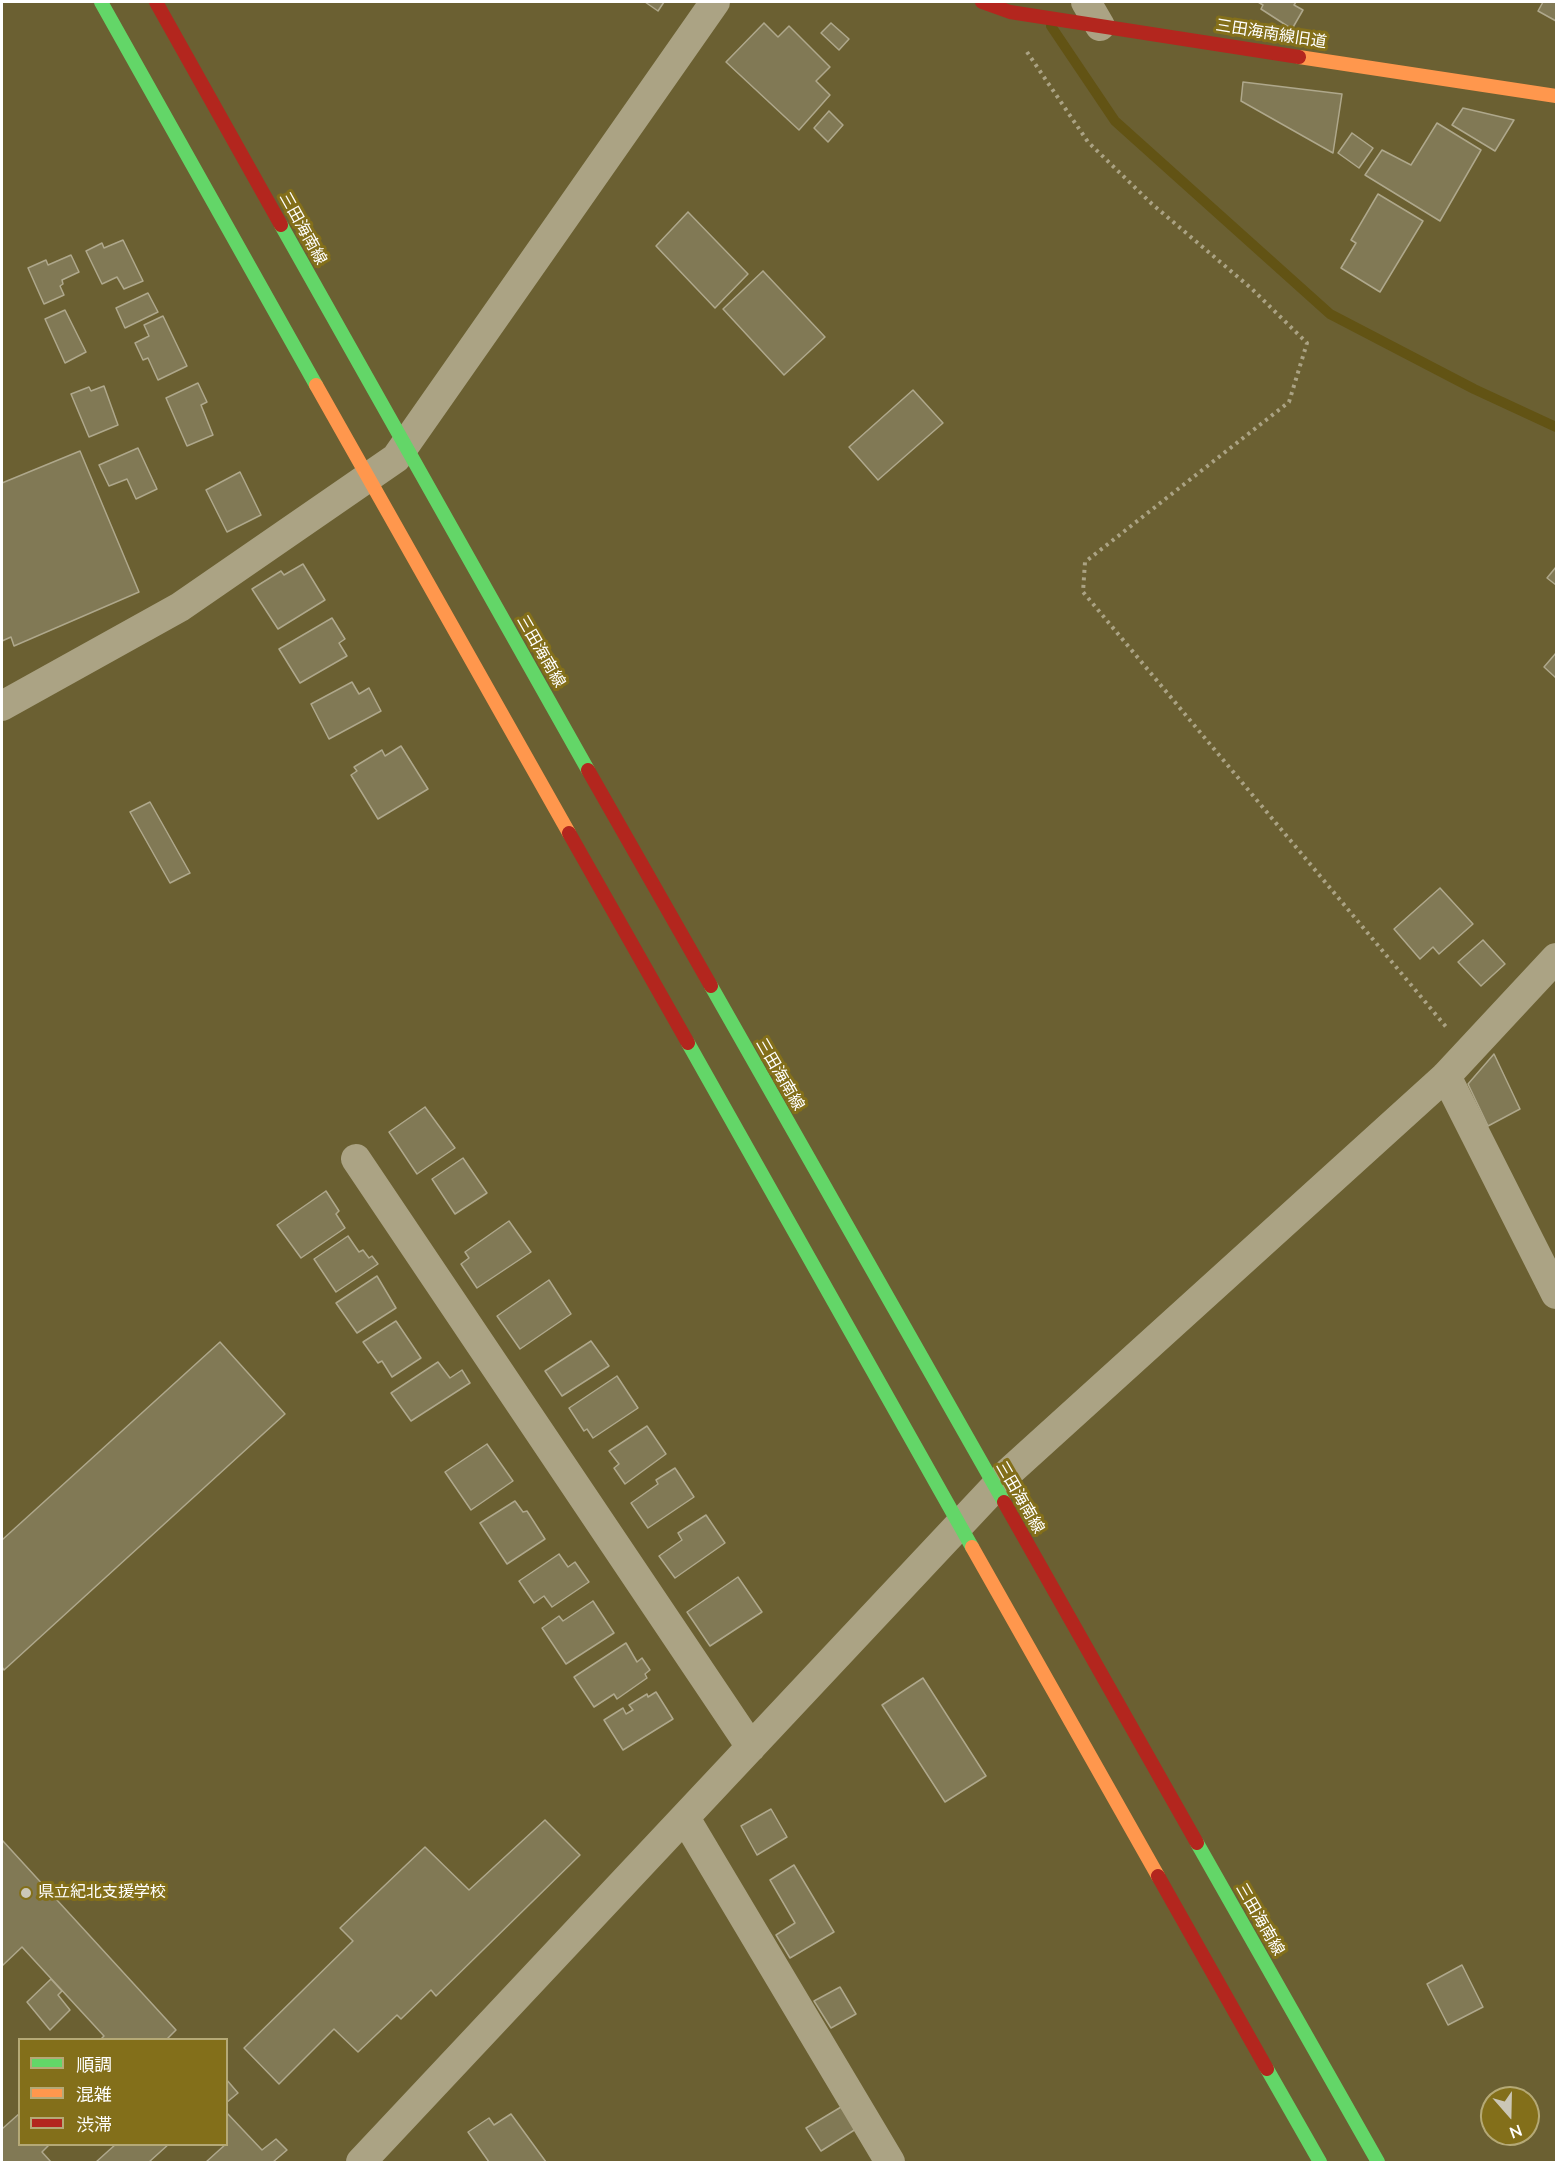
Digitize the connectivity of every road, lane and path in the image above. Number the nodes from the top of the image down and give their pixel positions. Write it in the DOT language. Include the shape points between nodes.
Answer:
graph roads {
  1 [pos="101,2"];
  2 [pos="156,2"];
  3 [pos="715,2"];
  4 [pos="982,2"];
  5 [pos="1004,10"];
  6 [pos="1088,17"];
  7 [pos="1557,96"];
  8 [pos="404,446"];
  9 [pos="368,478"];
  10 [pos="2,706"];
  11 [pos="1557,958"];
  12 [pos="1468,1053"];
  13 [pos="1446,1076"];
  14 [pos="356,1159"];
  15 [pos="1557,1294"];
  16 [pos="994,1488"];
  17 [pos="960,1524"];
  18 [pos="751,1747"];
  19 [pos="685,1818"];
  20 [pos="361,2163"];
  21 [pos="890,2163"];
  22 [pos="1320,2163"];
  23 [pos="1378,2163"];
  1 -- 9 [label="main road"];
  2 -- 8 [label="main road, 三田海南線"];
  3 -- 8 [label="street"];
  4 -- 5 [label="main road, 三田海南線旧道"];
  5 -- 6 [label="main road, 三田海南線旧道"];
  5 -- 12 [label="path" via="1088,142 1307,343 1289,402 1084,562 1083,592"];
  6 -- 7 [label="main road, 三田海南線旧道"];
  8 -- 9 [label="street" via="396,458"];
  8 -- 16 [label="main road, 三田海南線"];
  9 -- 10 [label="street" via="180,607"];
  9 -- 17 [label="main road"];
  11 -- 12 [label="street"];
  12 -- 13 [label="street"];
  13 -- 15 [label="street"];
  13 -- 16 [label="street"];
  14 -- 18 [label="street"];
  16 -- 17 [label="street"];
  16 -- 23 [label="main road, 三田海南線"];
  17 -- 18 [label="street"];
  17 -- 22 [label="main road"];
  18 -- 19 [label="street"];
  19 -- 20 [label="street"];
  19 -- 21 [label="street"];
}
